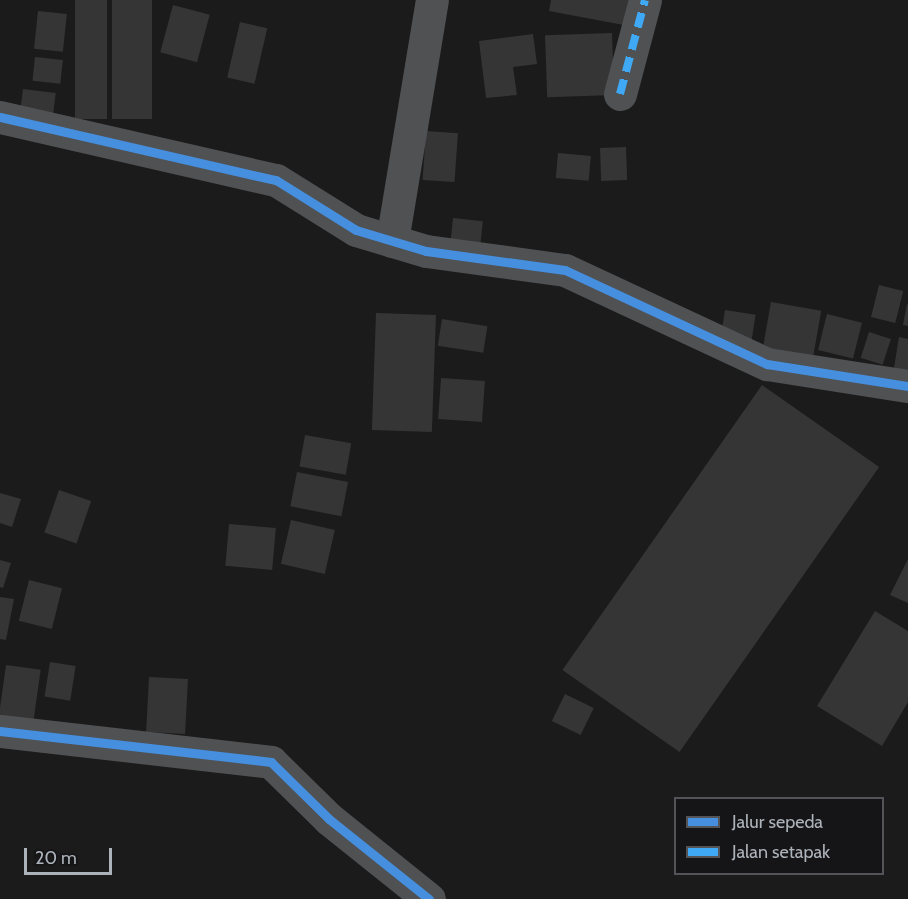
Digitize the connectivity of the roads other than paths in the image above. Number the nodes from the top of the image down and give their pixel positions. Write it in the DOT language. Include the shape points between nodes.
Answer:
graph roads {
  1 [pos="432,0"];
  2 [pos="645,0"];
  3 [pos="620,94"];
  4 [pos="0,117"];
  5 [pos="392,241"];
  6 [pos="908,386"];
  7 [pos="0,731"];
  8 [pos="429,899"];
  1 -- 5 [label="street"];
  2 -- 3 [label="street"];
  4 -- 5 [label="street" via="276,180 356,230"];
  5 -- 6 [label="street" via="426,251 565,270 767,364"];
  7 -- 8 [label="street" via="271,762 329,819"];
}
